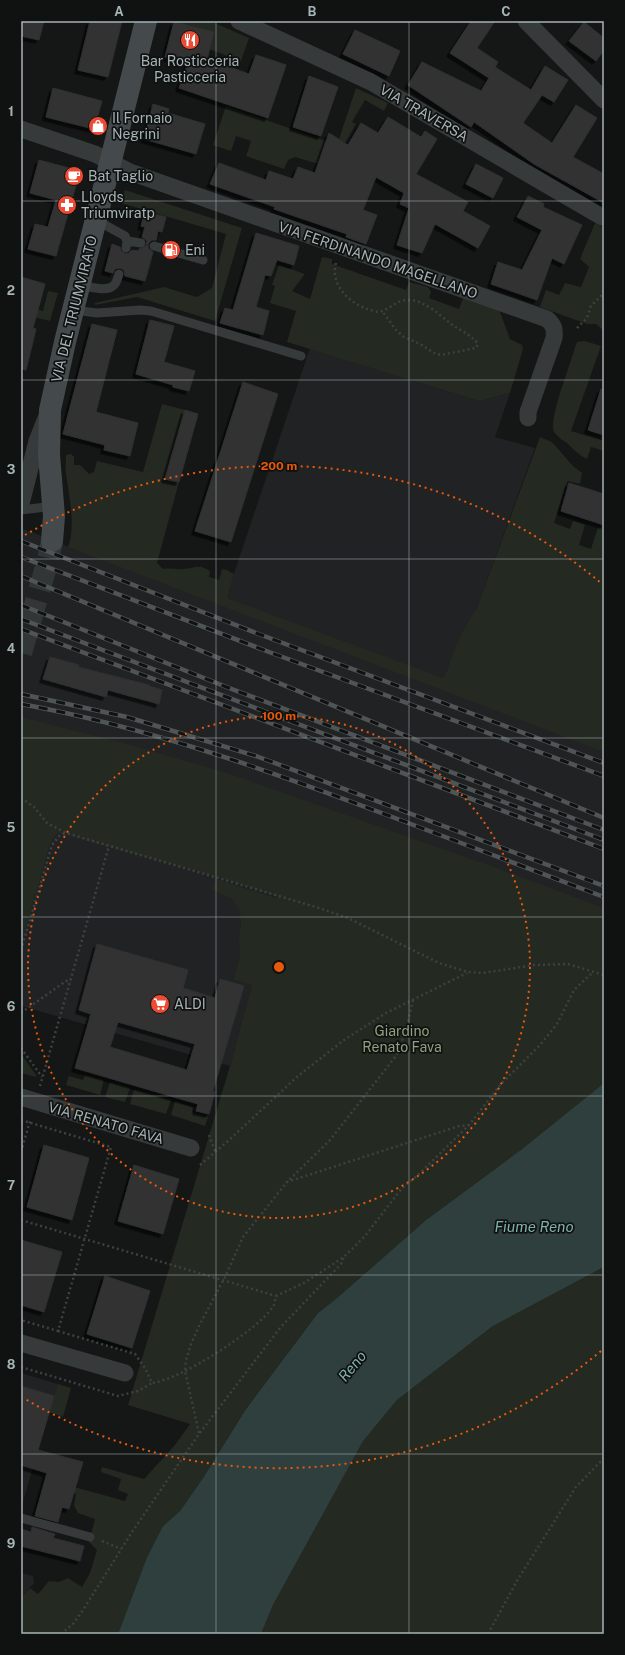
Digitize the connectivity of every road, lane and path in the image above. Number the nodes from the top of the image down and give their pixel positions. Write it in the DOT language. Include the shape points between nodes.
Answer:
graph roads {
  1 [pos="146,21"];
  2 [pos="239,21"];
  3 [pos="526,21"];
  4 [pos="604,100"];
  5 [pos="21,130"];
  6 [pos="111,162"];
  7 [pos="602,217"];
  8 [pos="96,220"];
  9 [pos="141,243"];
  10 [pos="154,246"];
  11 [pos="340,247"];
  12 [pos="203,260"];
  13 [pos="119,274"];
  14 [pos="80,285"];
  15 [pos="604,289"];
  16 [pos="74,310"];
  17 [pos="382,311"];
  18 [pos="577,328"];
  19 [pos="302,356"];
  20 [pos="50,410"];
  21 [pos="528,418"];
  22 [pos="21,504"];
  23 [pos="54,506"];
  24 [pos="21,510"];
  25 [pos="52,541"];
  26 [pos="21,798"];
  27 [pos="66,833"];
  28 [pos="109,846"];
  29 [pos="21,950"];
  30 [pos="468,972"];
  31 [pos="593,972"];
  32 [pos="604,975"];
  33 [pos="71,982"];
  34 [pos="414,1000"];
  35 [pos="23,1010"];
  36 [pos="21,1013"];
  37 [pos="21,1048"];
  38 [pos="42,1077"];
  39 [pos="28,1100"];
  40 [pos="21,1120"];
  41 [pos="30,1122"];
  42 [pos="469,1125"];
  43 [pos="209,1135"];
  44 [pos="191,1148"];
  45 [pos="215,1151"];
  46 [pos="21,1152"];
  47 [pos="200,1165"];
  48 [pos="287,1182"];
  49 [pos="21,1220"];
  50 [pos="84,1238"];
  51 [pos="344,1257"];
  52 [pos="223,1280"];
  53 [pos="276,1296"];
  54 [pos="21,1320"];
  55 [pos="58,1331"];
  56 [pos="21,1343"];
  57 [pos="21,1367"];
  58 [pos="185,1371"];
  59 [pos="125,1373"];
  60 [pos="152,1383"];
  61 [pos="199,1434"];
  62 [pos="604,1458"];
  63 [pos="21,1518"];
  64 [pos="90,1537"];
  65 [pos="121,1549"];
  66 [pos="61,1634"];
  67 [pos="488,1634"];
  1 -- 6 [label="main road, VIA DEL TRIUMVIRATO"];
  2 -- 7 [label="street, VIA TRAVERSA" via="371,82"];
  3 -- 4 [label="street"];
  5 -- 6 [label="street, VIA FERDINANDO MAGELLANO" via="95,154"];
  6 -- 8 [label="main road, VIA DEL TRIUMVIRATO"];
  6 -- 11 [label="street, VIA FERDINANDO MAGELLANO" via="130,172"];
  8 -- 9 [label="lane" via="124,236 126,245"];
  8 -- 14 [label="main road, VIA DEL TRIUMVIRATO"];
  10 -- 12 [label="lane"];
  11 -- 17 [label="path" via="335,269 340,289 357,305 372,311"];
  11 -- 21 [label="street, VIA FERDINANDO MAGELLANO" via="547,319 553,324 554,338"];
  13 -- 14 [label="lane" via="112,288"];
  14 -- 16 [label="main road, VIA DEL TRIUMVIRATO"];
  15 -- 18 [label="path" via="591,306 587,318"];
  16 -- 19 [label="lane" via="97,313 151,311"];
  16 -- 20 [label="main road, VIA DEL TRIUMVIRATO"];
  17 -- 17 [label="path" via="404,301 420,303 444,317 478,344 476,348 441,355 434,353 404,337"];
  20 -- 22 [label="street, VIA DEL TRIUMVIRATO" via="37,441"];
  20 -- 23 [label="main road, VIA DEL TRIUMVIRATO" via="49,455"];
  23 -- 24 [label="lane"];
  23 -- 25 [label="main road, VIA DEL TRIUMVIRATO"];
  26 -- 27 [label="path" via="34,807 47,823"];
  27 -- 28 [label="path"];
  27 -- 29 [label="path" via="60,835 52,844"];
  28 -- 30 [label="path" via="348,918 439,963"];
  28 -- 33 [label="path"];
  30 -- 31 [label="path" via="489,972 534,964 568,964"];
  30 -- 34 [label="path"];
  31 -- 32 [label="path"];
  31 -- 42 [label="path" via="574,990 557,1024 540,1045 500,1084"];
  33 -- 35 [label="path" via="66,981"];
  33 -- 38 [label="path"];
  34 -- 45 [label="path" via="386,1013 344,1040 298,1076"];
  34 -- 48 [label="path" via="396,1056 330,1140"];
  35 -- 36 [label="path"];
  37 -- 38 [label="path"];
  38 -- 39 [label="path"];
  39 -- 41 [label="path"];
  39 -- 44 [label="street, VIA RENATO FAVA"];
  40 -- 41 [label="path"];
  41 -- 46 [label="path"];
  41 -- 50 [label="path" via="111,1147"];
  42 -- 48 [label="path" via="459,1126"];
  42 -- 51 [label="path" via="402,1188 365,1236"];
  43 -- 45 [label="path"];
  45 -- 47 [label="path"];
  48 -- 52 [label="path" via="243,1238"];
  49 -- 50 [label="path"];
  50 -- 52 [label="path"];
  50 -- 55 [label="path"];
  51 -- 53 [label="path" via="304,1283"];
  51 -- 61 [label="path" via="341,1264 280,1328"];
  52 -- 53 [label="path"];
  52 -- 58 [label="path" via="191,1344"];
  53 -- 58 [label="path" via="272,1308 243,1335"];
  54 -- 55 [label="path"];
  55 -- 60 [label="path" via="135,1354"];
  56 -- 59 [label="street"];
  57 -- 60 [label="path" via="118,1396 138,1391"];
  58 -- 60 [label="path" via="162,1382"];
  58 -- 61 [label="path"];
  61 -- 65 [label="path"];
  62 -- 67 [label="path" via="576,1487 518,1579"];
  63 -- 64 [label="lane"];
  64 -- 65 [label="path"];
  65 -- 66 [label="path" via="84,1610"];
}
